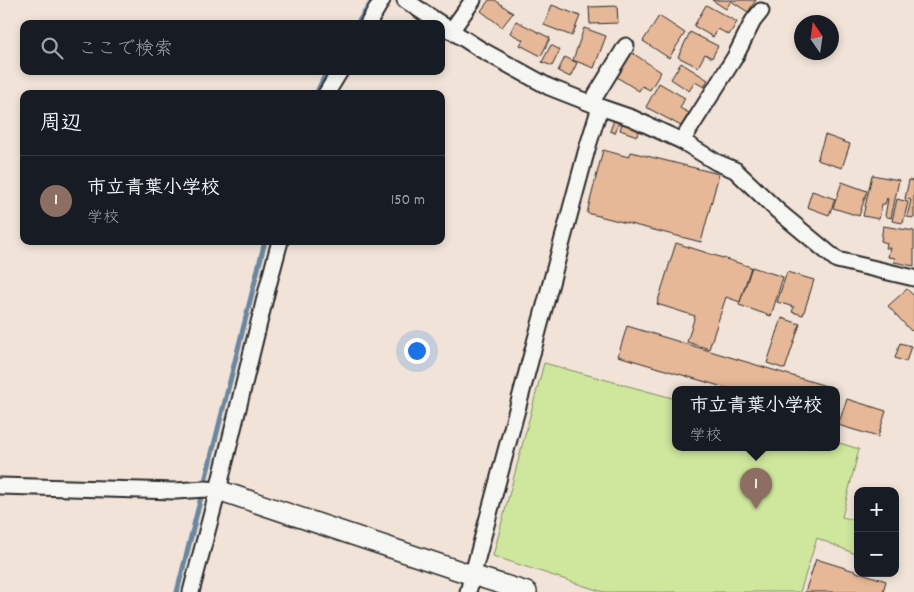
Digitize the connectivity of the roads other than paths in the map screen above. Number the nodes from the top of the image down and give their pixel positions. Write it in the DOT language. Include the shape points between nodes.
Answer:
graph roads {
  1 [pos="382,0"];
  2 [pos="405,0"];
  3 [pos="473,0"];
  4 [pos="761,11"];
  5 [pos="370,20"];
  6 [pos="435,20"];
  7 [pos="445,25"];
  8 [pos="445,27"];
  9 [pos="626,46"];
  10 [pos="338,75"];
  11 [pos="328,90"];
  12 [pos="595,105"];
  13 [pos="682,141"];
  14 [pos="279,245"];
  15 [pos="914,278"];
  16 [pos="0,486"];
  17 [pos="218,490"];
  18 [pos="470,583"];
  19 [pos="191,592"];
  20 [pos="527,592"];
  1 -- 5 [label="street"];
  2 -- 6 [label="street"];
  3 -- 7 [label="street"];
  4 -- 13 [label="street"];
  8 -- 12 [label="street" via="480,50 549,87"];
  9 -- 12 [label="street"];
  10 -- 11 [label="street"];
  12 -- 13 [label="street"];
  12 -- 18 [label="street" via="584,158"];
  13 -- 15 [label="street" via="735,170 837,260"];
  14 -- 17 [label="street"];
  16 -- 17 [label="street"];
  17 -- 18 [label="street"];
  17 -- 19 [label="street"];
  18 -- 20 [label="street"];
}
